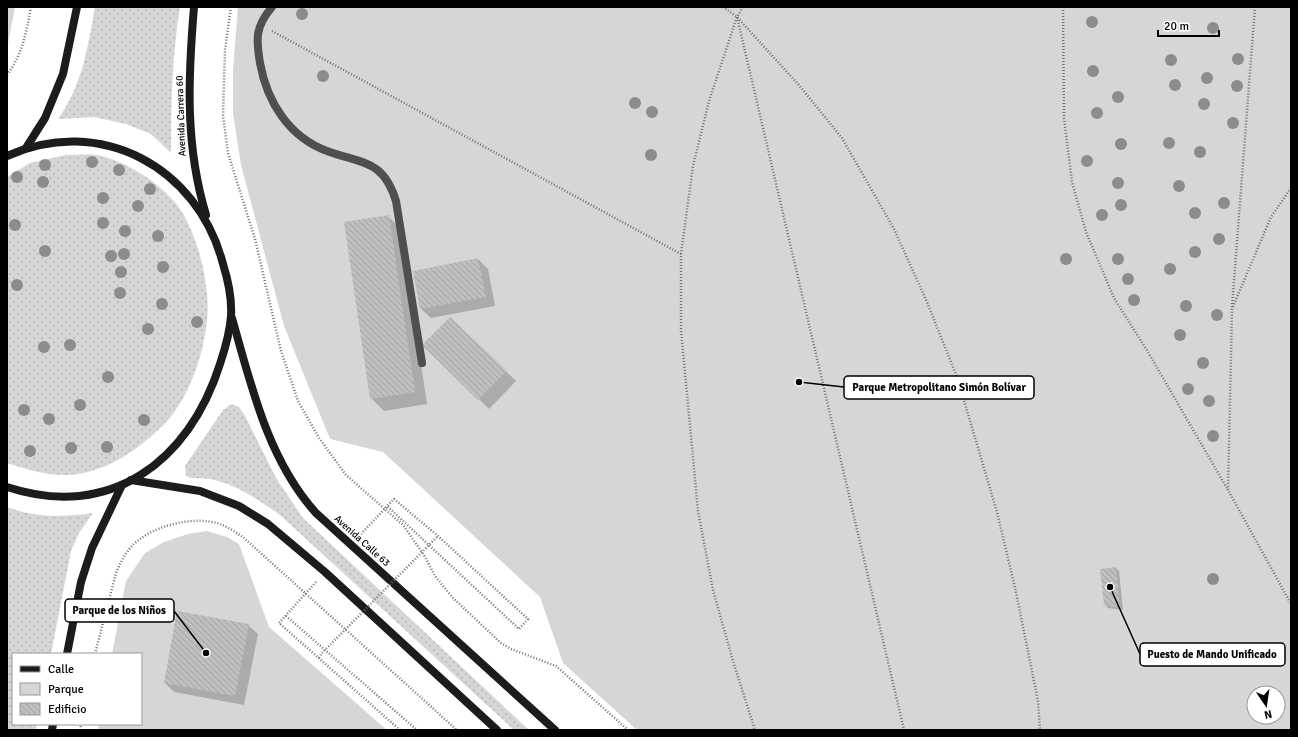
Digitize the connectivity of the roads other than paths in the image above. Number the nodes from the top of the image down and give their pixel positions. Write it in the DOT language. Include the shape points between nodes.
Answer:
graph roads {
  1 [pos="77,7"];
  2 [pos="194,7"];
  3 [pos="272,7"];
  4 [pos="26,148"];
  5 [pos="7,156"];
  6 [pos="208,222"];
  7 [pos="231,315"];
  8 [pos="422,363"];
  9 [pos="131,480"];
  10 [pos="122,485"];
  11 [pos="7,487"];
  12 [pos="67,653"];
  13 [pos="497,730"];
  14 [pos="555,730"];
  1 -- 4 [label="main road" via="63,74 44,118"];
  2 -- 6 [label="main road, Avenida Carrera 60" via="189,119 197,187"];
  3 -- 8 [label="street" via="260,24 257,46 264,80 278,112 288,125 314,145 374,167 392,188"];
  4 -- 5 [label="main road"];
  4 -- 6 [label="main road" via="71,141 100,143 129,151 158,168 183,189"];
  6 -- 7 [label="main road" via="218,245 227,278"];
  7 -- 9 [label="main road" via="216,375 207,398 193,422 173,449"];
  7 -- 14 [label="main road, Avenida Calle 63" via="265,425 279,457 304,499 351,545"];
  9 -- 10 [label="main road"];
  9 -- 13 [label="main road" via="200,491 239,506 268,524 325,572"];
  10 -- 11 [label="main road" via="63,498 31,494"];
  10 -- 12 [label="main road" via="92,548 83,575"];
}
